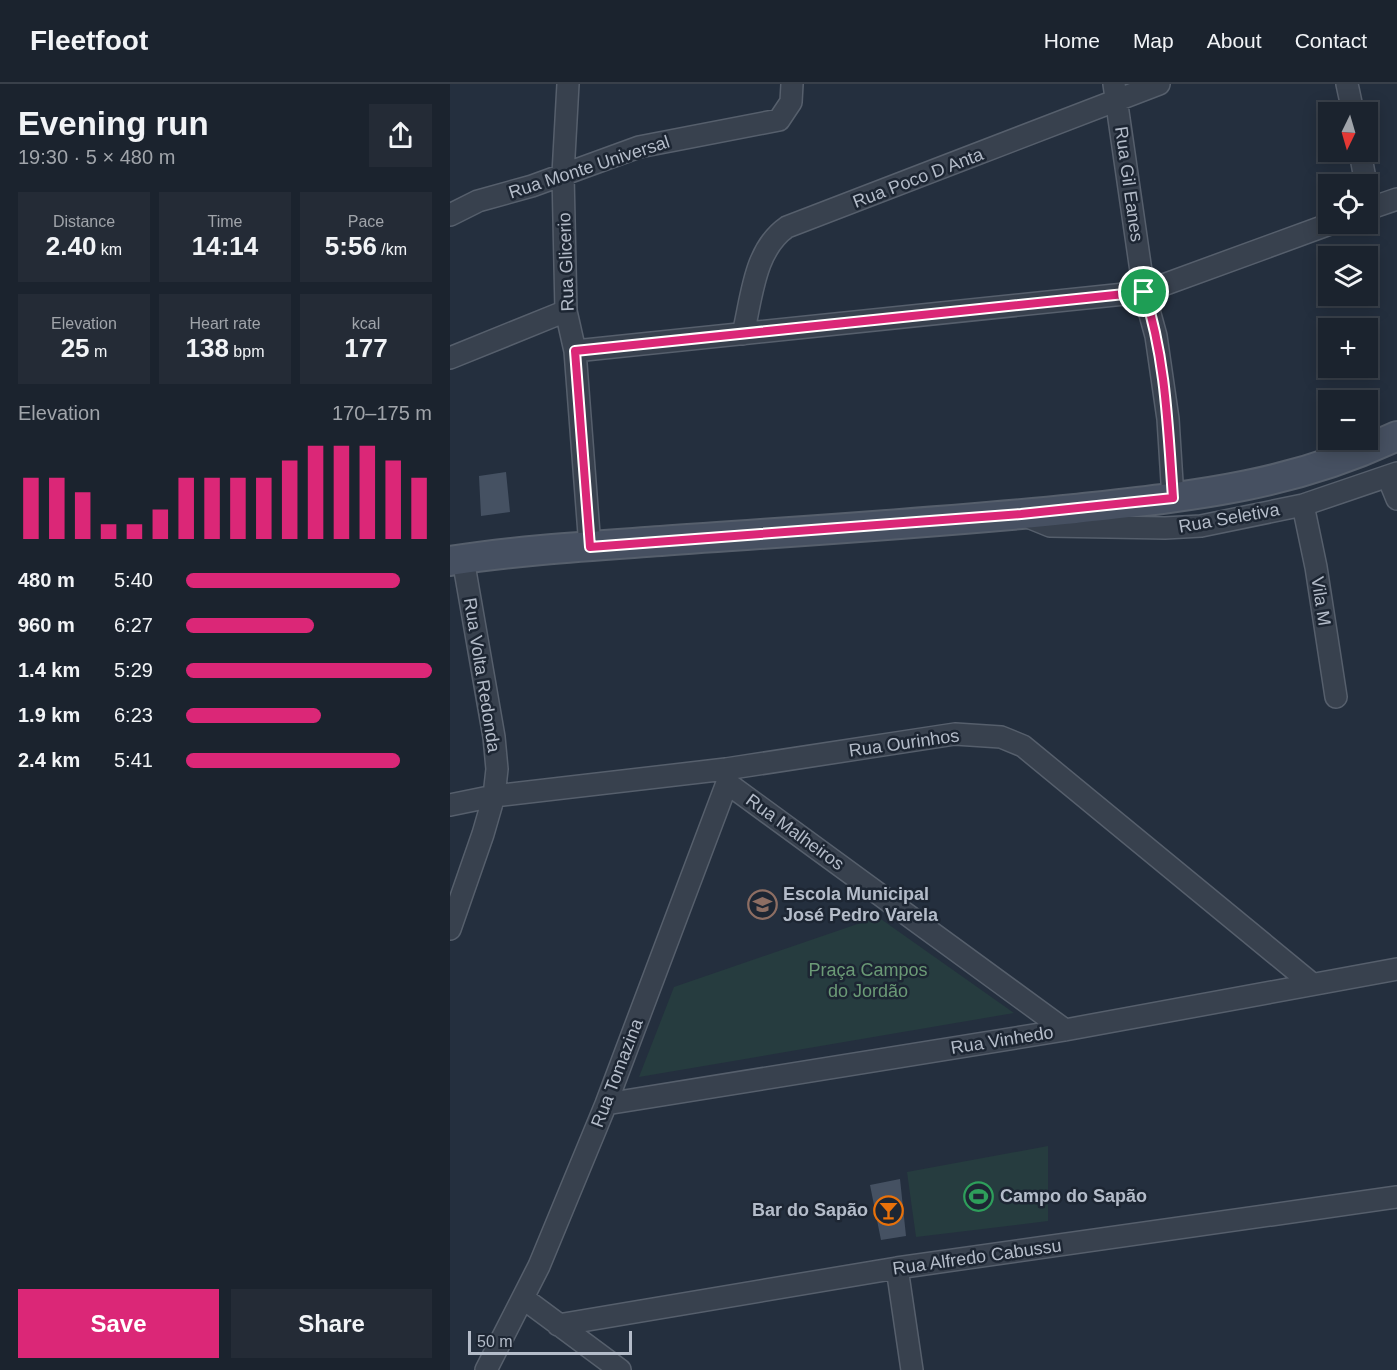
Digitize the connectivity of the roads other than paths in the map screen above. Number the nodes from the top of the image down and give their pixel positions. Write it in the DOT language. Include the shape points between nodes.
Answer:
graph roads {
  1 [pos="568,84"];
  2 [pos="1159,84"];
  3 [pos="1347,84"];
  4 [pos="792,93"];
  5 [pos="1115,93"];
  6 [pos="1351,102"];
  7 [pos="563,174"];
  8 [pos="1397,200"];
  9 [pos="1378,202"];
  10 [pos="450,215"];
  11 [pos="1318,228"];
  12 [pos="1144,292"];
  13 [pos="566,311"];
  14 [pos="743,334"];
  15 [pos="575,351"];
  16 [pos="450,358"];
  17 [pos="1397,436"];
  18 [pos="1393,475"];
  19 [pos="1173,498"];
  20 [pos="1397,499"];
  21 [pos="1303,505"];
  22 [pos="1021,514"];
  23 [pos="590,547"];
  24 [pos="457,560"];
  25 [pos="1336,697"];
  26 [pos="727,776"];
  27 [pos="494,796"];
  28 [pos="450,805"];
  29 [pos="450,928"];
  30 [pos="1397,969"];
  31 [pos="1311,983"];
  32 [pos="1065,1030"];
  33 [pos="606,1104"];
  34 [pos="1397,1197"];
  35 [pos="897,1268"];
  36 [pos="523,1298"];
  37 [pos="558,1325"];
  38 [pos="486,1370"];
  39 [pos="620,1370"];
  40 [pos="912,1370"];
  1 -- 7 [label="street, Rua Glicerio"];
  2 -- 5 [label="street, Rua Poco D Anta"];
  3 -- 6 [label="street"];
  4 -- 7 [label="street, Rua Monte Universal" via="779,120 639,147"];
  5 -- 12 [label="street, Rua Gil Eanes"];
  5 -- 14 [label="street, Rua Poco D Anta" via="788,227 772,241 762,260"];
  7 -- 10 [label="street, Rua Monte Universal" via="478,201"];
  7 -- 13 [label="street, Rua Glicerio"];
  8 -- 9 [label="street"];
  11 -- 12 [label="street"];
  12 -- 14 [label="street"];
  12 -- 19 [label="street, Rua Gil Eanes" via="1156,336 1168,418"];
  13 -- 15 [label="street, Rua Glicerio"];
  13 -- 16 [label="street"];
  14 -- 15 [label="street"];
  15 -- 23 [label="street, Rua Glicerio"];
  17 -- 19 [label="main road" via="1298,475"];
  18 -- 20 [label="street"];
  18 -- 21 [label="street, Rua Seletiva"];
  19 -- 22 [label="main road"];
  21 -- 22 [label="street, Rua Seletiva" via="1201,526 1166,528 1050,526"];
  21 -- 25 [label="street, Vila M"];
  22 -- 23 [label="main road"];
  23 -- 24 [label="main road"];
  24 -- 27 [label="street, Rua Volta Redonda" via="494,737"];
  26 -- 27 [label="street, Rua Ourinhos"];
  26 -- 31 [label="street, Rua Ourinhos" via="955,734 1001,737 1023,746"];
  26 -- 32 [label="street, Rua Malheiros"];
  26 -- 33 [label="street, Rua Tomazina"];
  27 -- 28 [label="street, Rua Ourinhos"];
  27 -- 29 [label="street, Rua Volta Redonda"];
  30 -- 31 [label="street, Rua Vinhedo"];
  31 -- 32 [label="street, Rua Vinhedo"];
  32 -- 33 [label="street, Rua Vinhedo"];
  33 -- 36 [label="street, Rua Tomazina"];
  34 -- 35 [label="street, Rua Alfredo Cabussu"];
  35 -- 37 [label="street, Rua Alfredo Cabussu"];
  35 -- 40 [label="street"];
  36 -- 37 [label="street"];
  36 -- 38 [label="street, Rua Tomazina"];
  37 -- 39 [label="street"];
}
